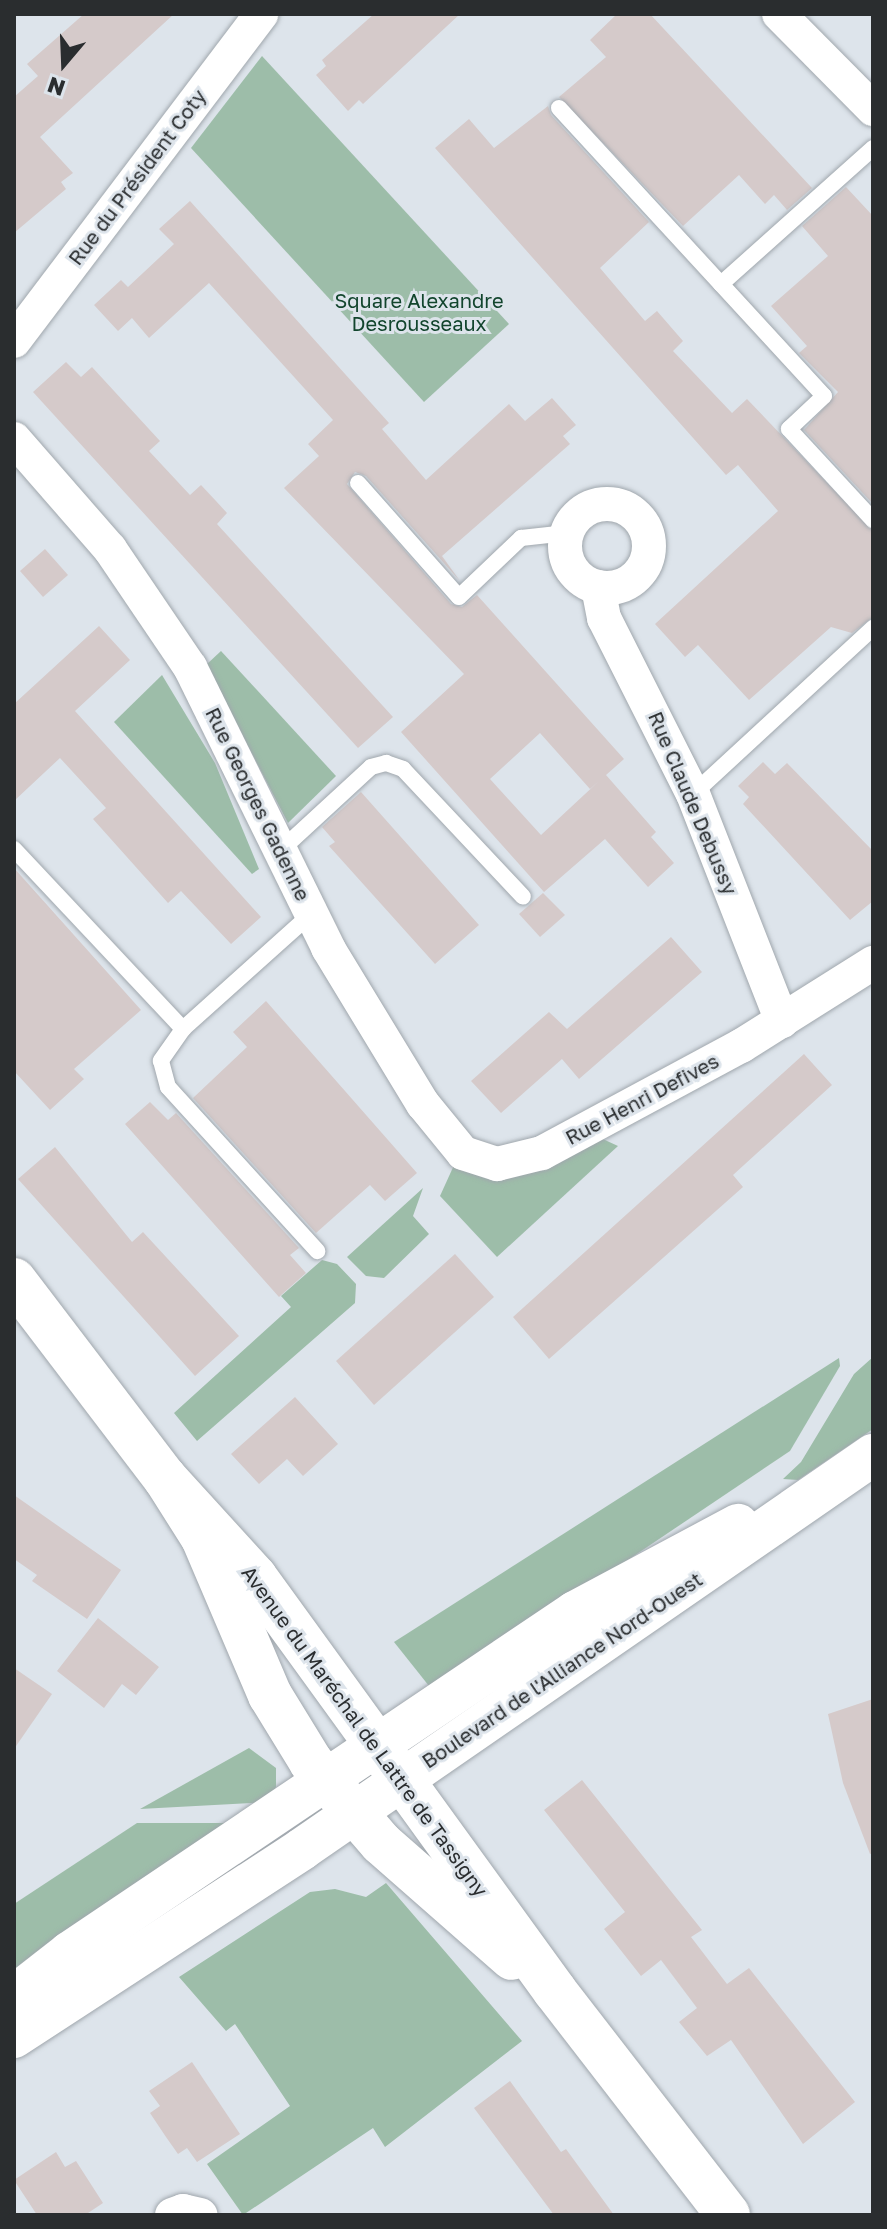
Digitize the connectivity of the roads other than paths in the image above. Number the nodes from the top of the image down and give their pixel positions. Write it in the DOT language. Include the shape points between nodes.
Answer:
graph roads {
  1 [pos="261,14"];
  2 [pos="779,14"];
  3 [pos="559,108"];
  4 [pos="873,109"];
  5 [pos="873,148"];
  6 [pos="721,284"];
  7 [pos="14,341"];
  8 [pos="14,439"];
  9 [pos="358,483"];
  10 [pos="873,520"];
  11 [pos="567,533"];
  12 [pos="598,587"];
  13 [pos="873,628"];
  14 [pos="693,794"];
  15 [pos="14,849"];
  16 [pos="281,850"];
  17 [pos="523,897"];
  18 [pos="311,914"];
  19 [pos="873,963"];
  20 [pos="782,1021"];
  21 [pos="183,1029"];
  22 [pos="497,1164"];
  23 [pos="317,1251"];
  24 [pos="14,1280"];
  25 [pos="870,1457"];
  26 [pos="165,1478"];
  27 [pos="379,1743"];
  28 [pos="403,1779"];
  29 [pos="325,1781"];
  30 [pos="352,1814"];
  31 [pos="555,1991"];
  32 [pos="14,1996"];
  33 [pos="14,2037"];
  34 [pos="728,2215"];
  1 -- 7 [label="street, Rue du Président Coty"];
  2 -- 4 [label="street"];
  3 -- 6 [label="lane"];
  5 -- 6 [label="lane"];
  6 -- 10 [label="lane" via="824,396 789,429"];
  8 -- 16 [label="street, Rue Georges Gadenne" via="102,539 169,635 232,743"];
  9 -- 11 [label="lane" via="459,597 521,538"];
  11 -- 12 [label="street" via="570,567"];
  11 -- 12 [label="street" via="577,516 604,503 632,511 644,525 650,544 641,572 617,587"];
  12 -- 14 [label="street, Rue Claude Debussy" via="604,618"];
  13 -- 14 [label="lane"];
  14 -- 20 [label="street, Rue Claude Debussy"];
  15 -- 21 [label="lane"];
  16 -- 17 [label="lane" via="371,767 386,763 403,769"];
  16 -- 18 [label="street, Rue Georges Gadenne"];
  18 -- 21 [label="lane"];
  18 -- 22 [label="street, Rue Georges Gadenne" via="354,994 437,1124 463,1153"];
  19 -- 20 [label="street, Rue Henri Defives"];
  20 -- 22 [label="street, Rue Henri Defives" via="542,1153"];
  21 -- 23 [label="lane" via="161,1061 168,1087"];
  24 -- 26 [label="main road, Avenue du Maréchal de Lattre de Tassigny"];
  25 -- 27 [label="street, Boulevard de l'Alliance Nord-Ouest" via="622,1583"];
  25 -- 28 [label="street, Boulevard de l'Alliance Nord-Ouest"];
  26 -- 27 [label="main road, Avenue du Maréchal de Lattre de Tassigny" via="255,1577"];
  26 -- 29 [label="main road, Avenue du Maréchal de Lattre de Tassigny" via="208,1550 270,1695"];
  27 -- 28 [label="main road, Avenue du Maréchal de Lattre de Tassigny"];
  27 -- 29 [label="street, Boulevard de l'Alliance Nord-Ouest"];
  28 -- 30 [label="street, Boulevard de l'Alliance Nord-Ouest"];
  28 -- 31 [label="main road, Avenue du Maréchal de Lattre de Tassigny"];
  29 -- 30 [label="main road, Avenue du Maréchal de Lattre de Tassigny"];
  29 -- 32 [label="street, Boulevard de l'Alliance Nord-Ouest" via="69,1953"];
  30 -- 31 [label="main road, Avenue du Maréchal de Lattre de Tassigny" via="470,1924"];
  30 -- 33 [label="street, Boulevard de l'Alliance Nord-Ouest"];
  31 -- 34 [label="main road, Avenue du Maréchal de Lattre de Tassigny"];
}
